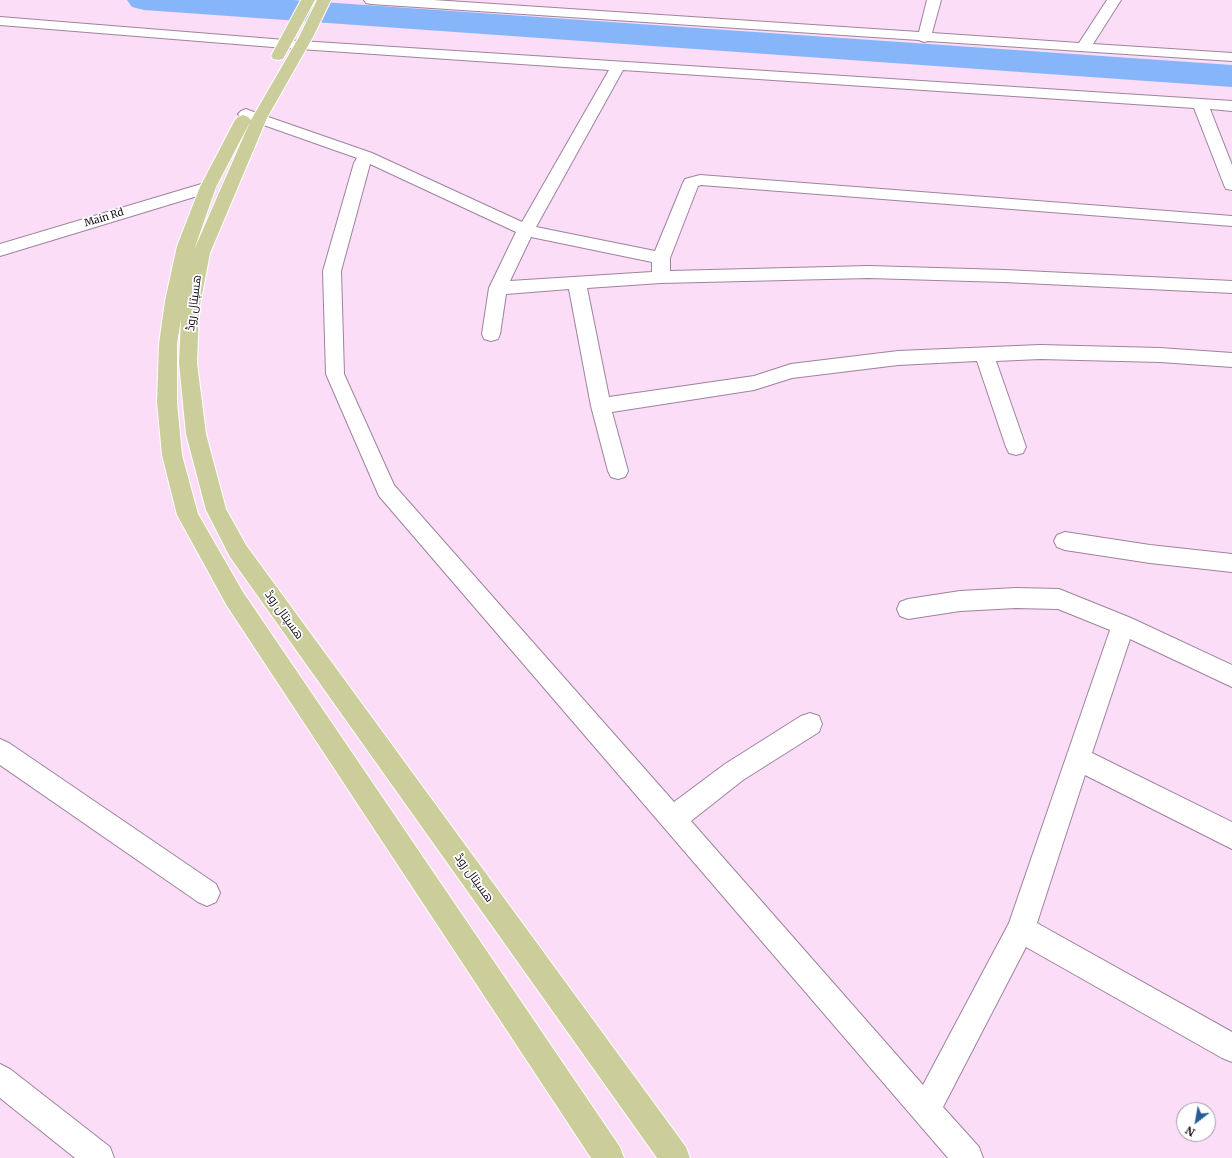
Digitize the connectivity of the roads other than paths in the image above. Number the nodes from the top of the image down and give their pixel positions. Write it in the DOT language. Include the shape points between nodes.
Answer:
graph roads {
  1 [pos="371,0"];
  2 [pos="934,0"];
  3 [pos="1114,0"];
  4 [pos="307,1"];
  5 [pos="323,2"];
  6 [pos="0,21"];
  7 [pos="924,38"];
  8 [pos="294,41"];
  9 [pos="1083,48"];
  10 [pos="1232,57"];
  11 [pos="620,65"];
  12 [pos="1200,104"];
  13 [pos="1232,106"];
  14 [pos="253,116"];
  15 [pos="366,156"];
  16 [pos="1232,185"];
  17 [pos="208,187"];
  18 [pos="1232,221"];
  19 [pos="526,230"];
  20 [pos="0,250"];
  21 [pos="661,258"];
  22 [pos="661,277"];
  23 [pos="577,283"];
  24 [pos="1232,287"];
  25 [pos="498,288"];
  26 [pos="491,334"];
  27 [pos="984,354"];
  28 [pos="1232,360"];
  29 [pos="601,406"];
  30 [pos="1016,447"];
  31 [pos="618,470"];
  32 [pos="1065,541"];
  33 [pos="1232,563"];
  34 [pos="908,609"];
  35 [pos="1123,625"];
  36 [pos="1232,676"];
  37 [pos="810,724"];
  38 [pos="0,751"];
  39 [pos="1078,759"];
  40 [pos="673,819"];
  41 [pos="1232,836"];
  42 [pos="206,893"];
  43 [pos="1021,929"];
  44 [pos="1232,1048"];
  45 [pos="0,1079"];
  46 [pos="926,1110"];
  47 [pos="99,1158"];
  48 [pos="609,1158"];
  49 [pos="675,1158"];
  50 [pos="968,1158"];
  1 -- 7 [label="street"];
  2 -- 7 [label="street"];
  3 -- 9 [label="street"];
  4 -- 8 [label="main road, ھسپتال روڈ"];
  5 -- 8 [label="main road, ھسپتال روڈ"];
  6 -- 8 [label="street"];
  7 -- 9 [label="street"];
  8 -- 11 [label="street"];
  8 -- 14 [label="main road, ھسپتال روڈ"];
  9 -- 10 [label="street"];
  11 -- 12 [label="street"];
  11 -- 19 [label="street"];
  12 -- 13 [label="street"];
  12 -- 16 [label="street"];
  14 -- 15 [label="street"];
  14 -- 17 [label="main road, ھسپتال روڈ"];
  14 -- 49 [label="main road, ھسپتال روڈ" via="201,253 190,310 188,363 196,434 216,510 243,558"];
  15 -- 19 [label="street"];
  15 -- 40 [label="street" via="332,271 335,374 386,490"];
  17 -- 20 [label="street, Main Rd"];
  17 -- 48 [label="main road, ھسپتال روڈ" via="186,246 168,344 167,402 172,455 188,516 235,599"];
  18 -- 21 [label="street" via="700,180 692,183"];
  19 -- 21 [label="street"];
  19 -- 25 [label="street"];
  21 -- 22 [label="street"];
  22 -- 23 [label="street"];
  22 -- 24 [label="street" via="868,272"];
  23 -- 25 [label="street"];
  23 -- 29 [label="street"];
  25 -- 26 [label="street"];
  27 -- 28 [label="street" via="1040,352"];
  27 -- 29 [label="street" via="898,358 791,371 754,383"];
  27 -- 30 [label="street"];
  29 -- 31 [label="street"];
  32 -- 33 [label="street"];
  34 -- 35 [label="street" via="960,601 1058,599"];
  35 -- 36 [label="street"];
  35 -- 39 [label="street"];
  37 -- 40 [label="street" via="734,772"];
  38 -- 42 [label="street"];
  39 -- 41 [label="street"];
  39 -- 43 [label="street"];
  40 -- 46 [label="street"];
  43 -- 44 [label="street"];
  43 -- 46 [label="street"];
  45 -- 47 [label="street"];
  46 -- 50 [label="street"];
}
